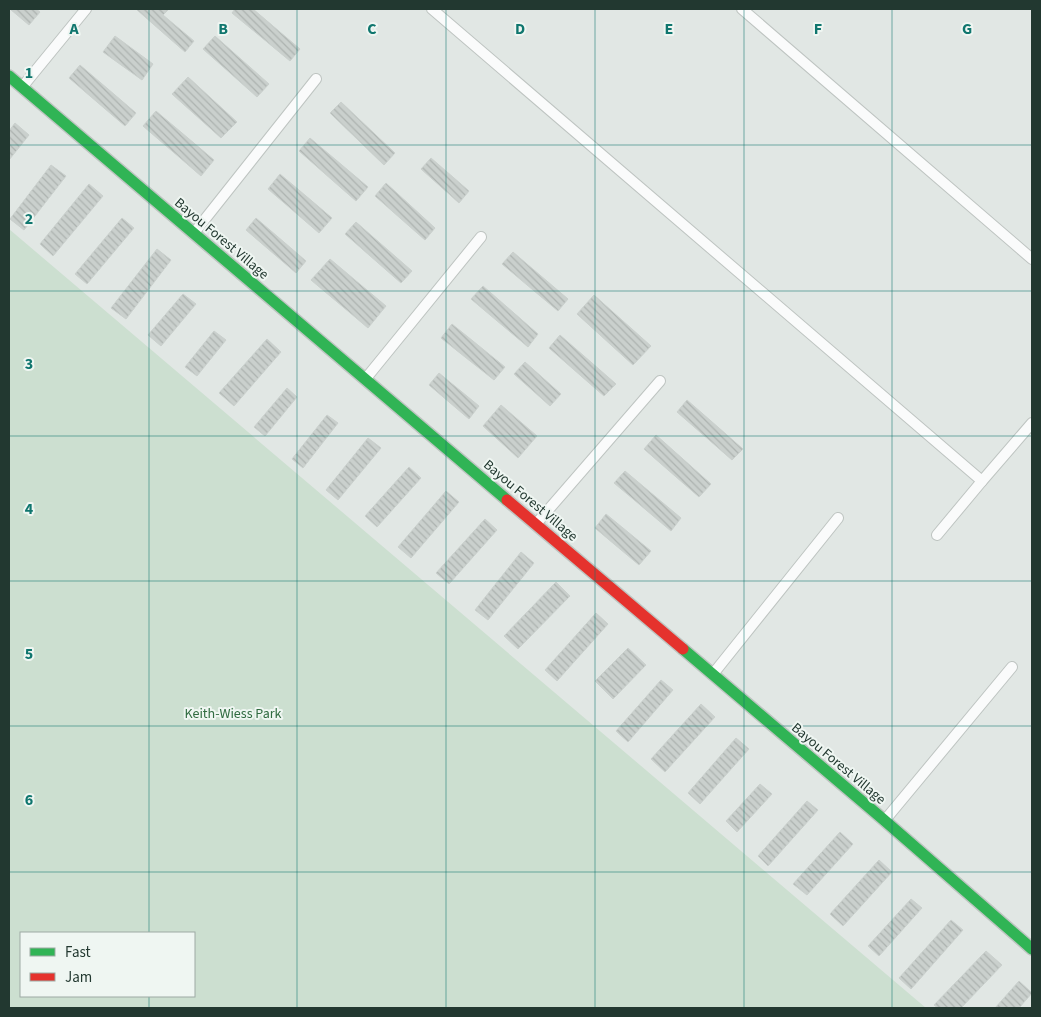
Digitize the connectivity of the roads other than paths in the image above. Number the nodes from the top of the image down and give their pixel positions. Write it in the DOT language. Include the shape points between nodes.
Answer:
graph roads {
  1 [pos="86,9"];
  2 [pos="432,9"];
  3 [pos="742,9"];
  4 [pos="9,76"];
  5 [pos="316,79"];
  6 [pos="22,87"];
  7 [pos="194,233"];
  8 [pos="481,237"];
  9 [pos="1032,259"];
  10 [pos="365,379"];
  11 [pos="660,381"];
  12 [pos="1032,424"];
  13 [pos="982,482"];
  14 [pos="838,518"];
  15 [pos="536,524"];
  16 [pos="937,535"];
  17 [pos="1012,667"];
  18 [pos="712,674"];
  19 [pos="884,820"];
  20 [pos="1032,949"];
  1 -- 6 [label="lane"];
  2 -- 13 [label="lane"];
  3 -- 9 [label="lane"];
  4 -- 6 [label="street, Bayou Forest Village"];
  5 -- 7 [label="lane"];
  6 -- 7 [label="street, Bayou Forest Village"];
  7 -- 10 [label="street, Bayou Forest Village"];
  8 -- 10 [label="lane"];
  10 -- 15 [label="street, Bayou Forest Village"];
  11 -- 15 [label="lane"];
  12 -- 13 [label="lane"];
  13 -- 16 [label="lane"];
  14 -- 18 [label="lane"];
  15 -- 18 [label="street, Bayou Forest Village"];
  17 -- 19 [label="lane"];
  18 -- 19 [label="street, Bayou Forest Village"];
  19 -- 20 [label="street, Bayou Forest Village"];
}
